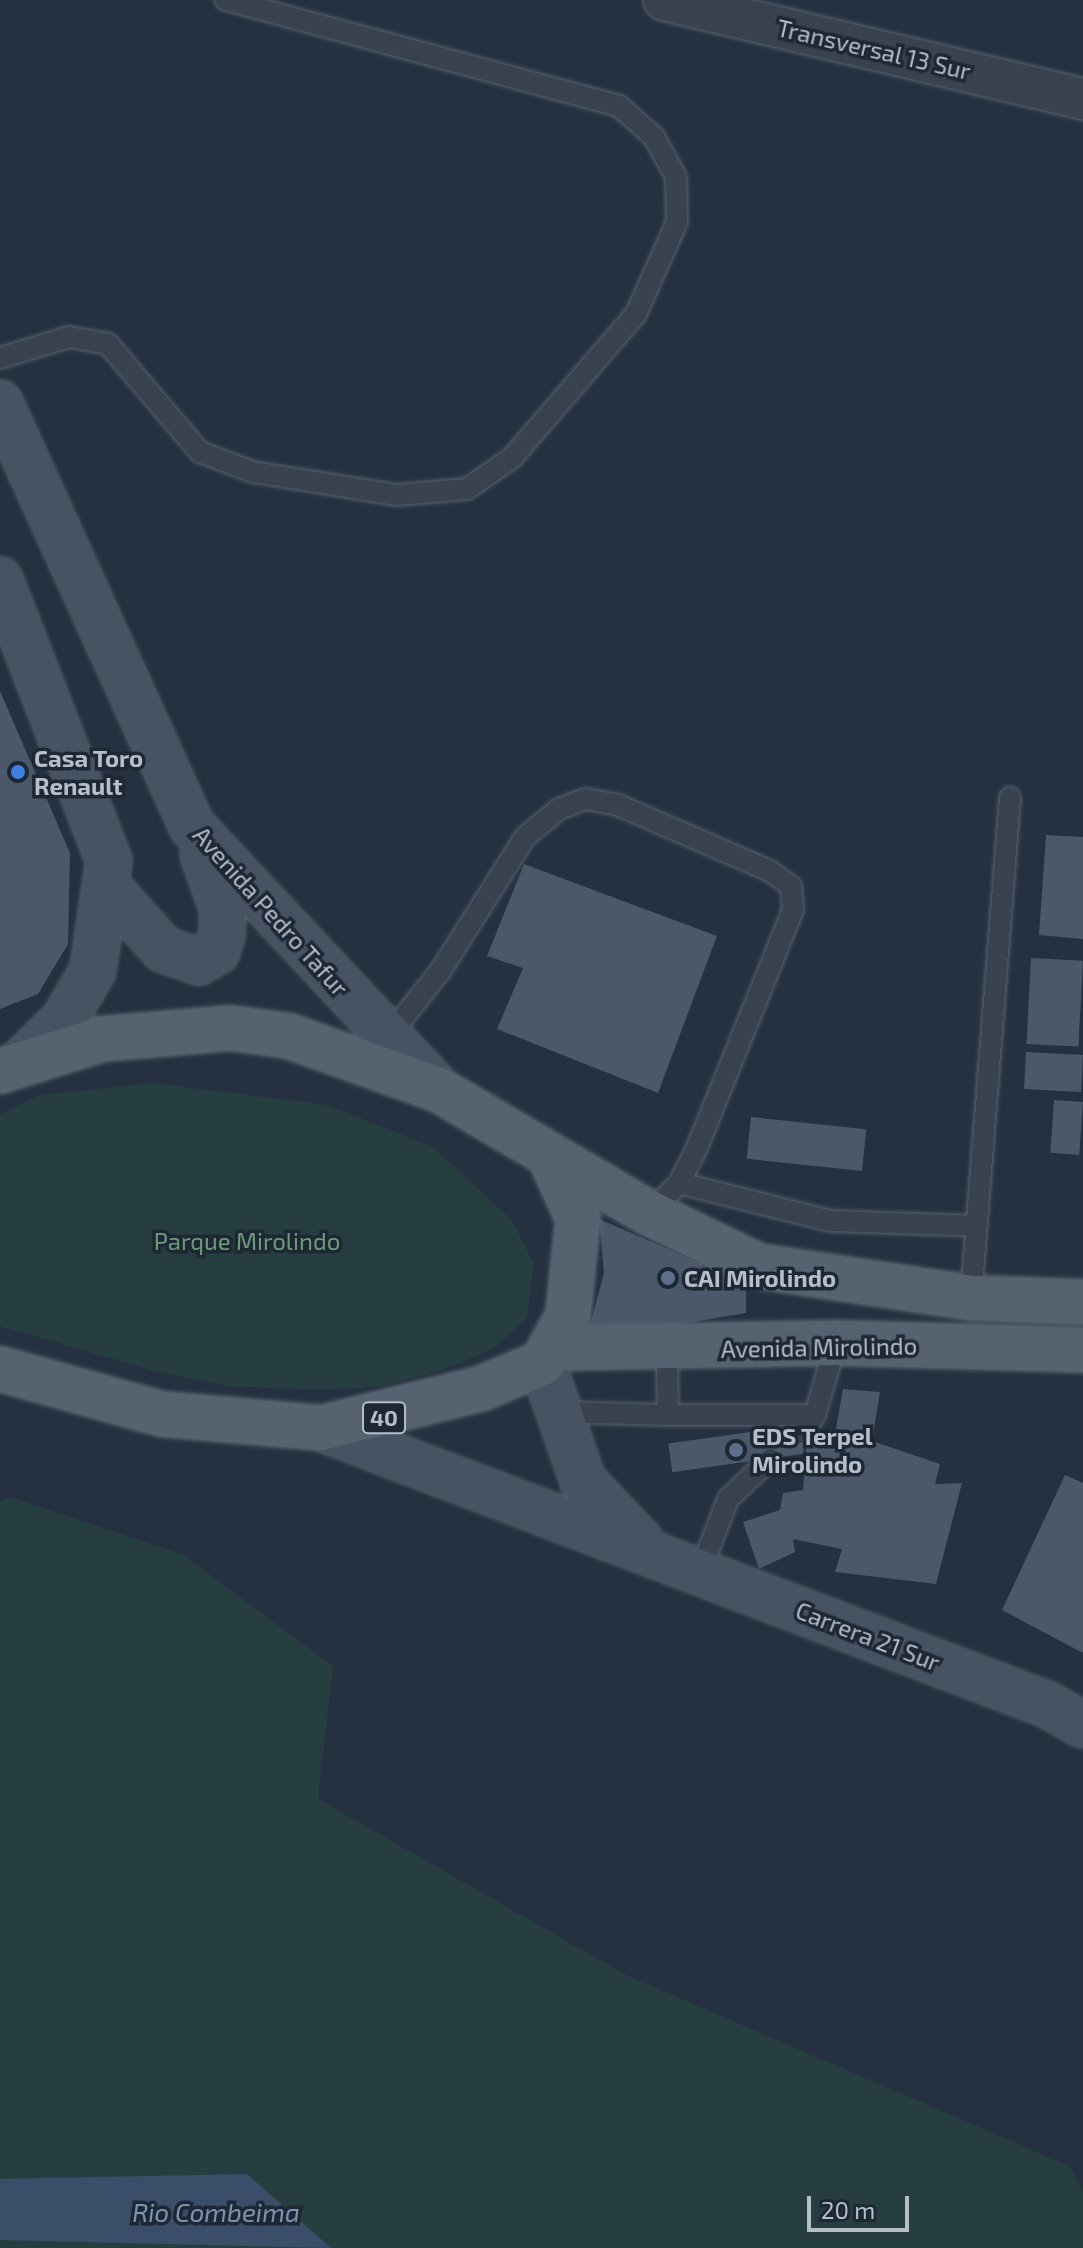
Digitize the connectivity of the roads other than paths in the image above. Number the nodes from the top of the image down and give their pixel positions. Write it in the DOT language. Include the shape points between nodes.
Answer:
graph roads {
  1 [pos="225,0"];
  2 [pos="664,0"];
  3 [pos="1083,99"];
  4 [pos="0,358"];
  5 [pos="0,403"];
  6 [pos="0,580"];
  7 [pos="1010,798"];
  8 [pos="192,826"];
  9 [pos="108,887"];
  10 [pos="388,1037"];
  11 [pos="11,1066"];
  12 [pos="439,1090"];
  13 [pos="549,1155"];
  14 [pos="664,1198"];
  15 [pos="977,1226"];
  16 [pos="971,1298"];
  17 [pos="1083,1302"];
  18 [pos="836,1343"];
  19 [pos="1083,1350"];
  20 [pos="667,1352"];
  21 [pos="549,1355"];
  22 [pos="0,1369"];
  23 [pos="554,1412"];
  24 [pos="668,1415"];
  25 [pos="815,1415"];
  26 [pos="321,1428"];
  27 [pos="801,1433"];
  28 [pos="770,1459"];
  29 [pos="651,1552"];
  30 [pos="700,1572"];
  31 [pos="1083,1725"];
  1 -- 4 [label="lane" via="619,106 654,137 676,177 677,222 636,314 512,458 467,489 397,495 253,472 200,452 108,344 69,337"];
  2 -- 3 [label="street, Transversal 13 Sur"];
  5 -- 8 [label="main road, Avenida Pedro Tafur"];
  6 -- 9 [label="main road" via="104,837"];
  7 -- 15 [label="lane"];
  8 -- 9 [label="main road" via="223,910 217,951 183,962 143,931"];
  8 -- 10 [label="main road, Avenida Pedro Tafur"];
  9 -- 11 [label="main road" via="93,970 64,1020"];
  10 -- 12 [label="main road, Avenida Pedro Tafur"];
  10 -- 14 [label="lane" via="441,970 525,837 559,809 585,799 618,805 770,871 791,886 793,910"];
  11 -- 12 [label="main road" via="102,1039 231,1028 336,1047"];
  12 -- 13 [label="main road"];
  13 -- 14 [label="main road"];
  13 -- 21 [label="main road" via="570,1191 580,1251"];
  14 -- 15 [label="lane" via="830,1221"];
  14 -- 16 [label="main road" via="758,1266"];
  15 -- 16 [label="lane"];
  16 -- 17 [label="main road"];
  18 -- 19 [label="main road, Avenida Mirolindo / 40"];
  18 -- 20 [label="main road, Avenida Mirolindo / 40"];
  18 -- 25 [label="lane"];
  20 -- 21 [label="main road, Avenida Mirolindo / 40"];
  20 -- 24 [label="lane"];
  21 -- 23 [label="main road, Carrera 21 Sur"];
  21 -- 26 [label="main road, 40" via="388,1417"];
  22 -- 26 [label="main road, 40" via="161,1414"];
  23 -- 24 [label="lane"];
  23 -- 29 [label="main road, Carrera 21 Sur" via="583,1481"];
  24 -- 25 [label="lane"];
  25 -- 27 [label="lane"];
  26 -- 29 [label="main road, Carrera 21 Sur"];
  28 -- 30 [label="lane" via="728,1499"];
  29 -- 30 [label="main road, Carrera 21 Sur"];
  30 -- 31 [label="main road, Carrera 21 Sur" via="1048,1705"];
}
